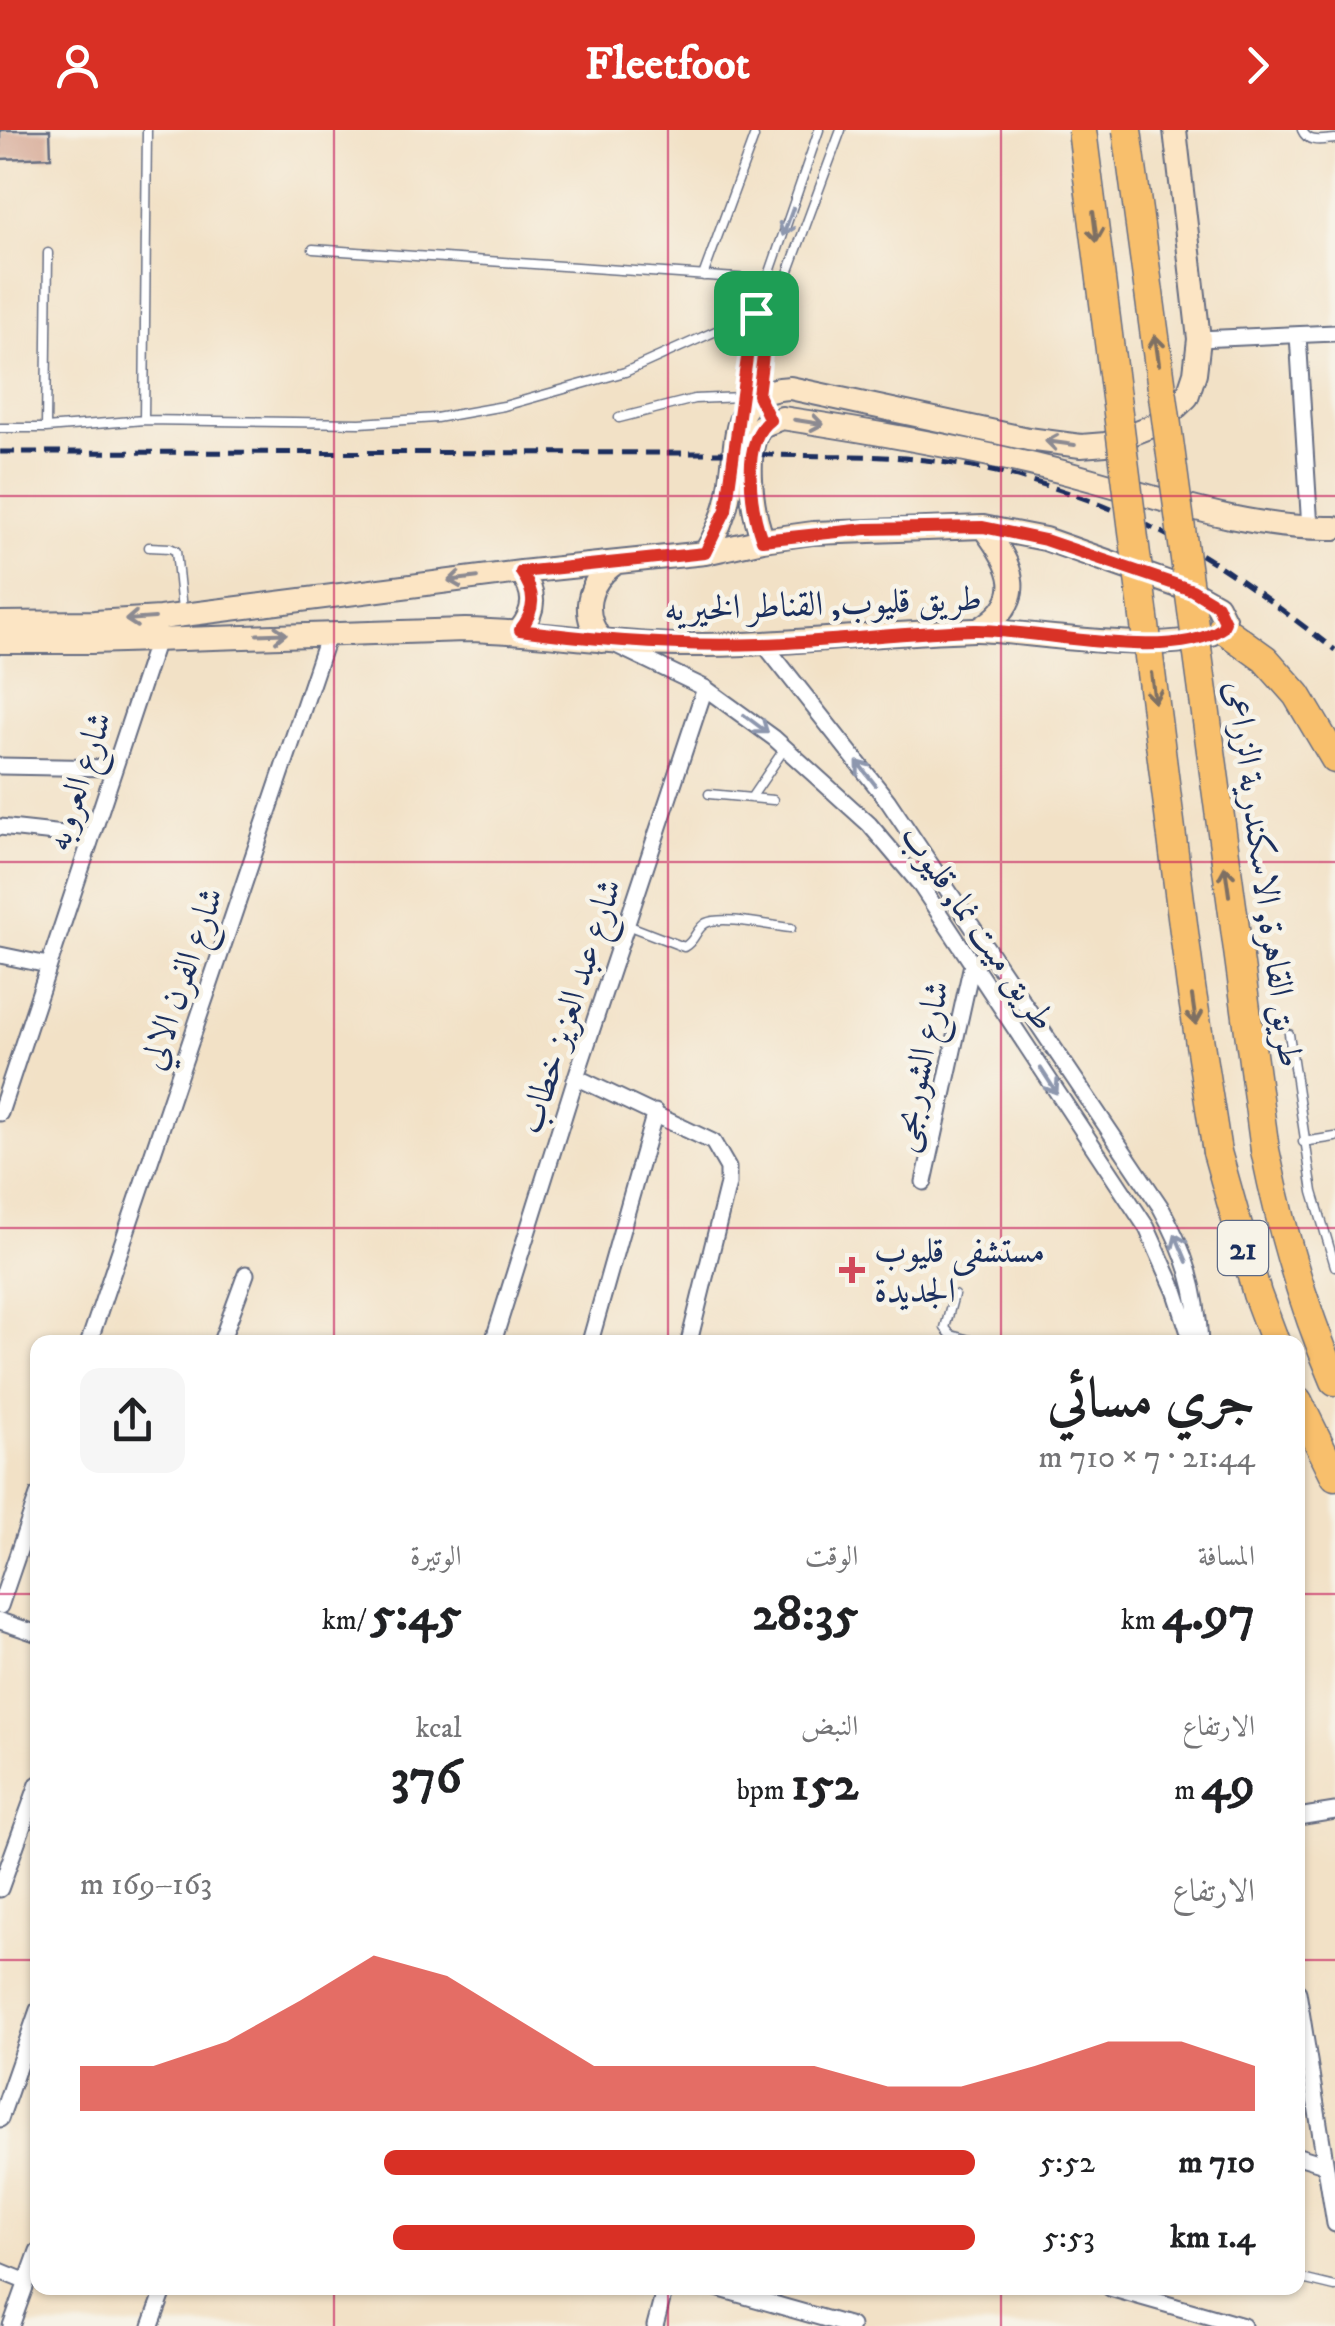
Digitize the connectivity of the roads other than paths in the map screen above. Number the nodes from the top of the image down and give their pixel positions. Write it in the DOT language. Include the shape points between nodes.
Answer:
graph roads {
  1 [pos="148,130"];
  2 [pos="819,130"];
  3 [pos="1082,130"];
  4 [pos="1127,130"];
  5 [pos="1175,130"];
  6 [pos="1302,130"];
  7 [pos="838,131"];
  8 [pos="754,137"];
  9 [pos="1335,139"];
  10 [pos="313,249"];
  11 [pos="48,253"];
  12 [pos="702,276"];
  13 [pos="766,280"];
  14 [pos="756,313"];
  15 [pos="772,317"];
  16 [pos="1335,333"];
  17 [pos="1298,335"];
  18 [pos="1200,339"];
  19 [pos="746,404"];
  20 [pos="619,418"];
  21 [pos="144,420"];
  22 [pos="770,420"];
  23 [pos="0,428"];
  24 [pos="46,428"];
  25 [pos="983,527"];
  26 [pos="1335,528"];
  27 [pos="1310,529"];
  28 [pos="762,540"];
  29 [pos="149,548"];
  30 [pos="705,553"];
  31 [pos="614,564"];
  32 [pos="521,572"];
  33 [pos="182,614"];
  34 [pos="0,623"];
  35 [pos="1222,628"];
  36 [pos="520,630"];
  37 [pos="978,630"];
  38 [pos="330,632"];
  39 [pos="157,640"];
  40 [pos="0,642"];
  41 [pos="606,642"];
  42 [pos="764,644"];
  43 [pos="705,688"];
  44 [pos="785,748"];
  45 [pos="1335,759"];
  46 [pos="0,766"];
  47 [pos="114,768"];
  48 [pos="709,794"];
  49 [pos="751,798"];
  50 [pos="773,800"];
  51 [pos="0,827"];
  52 [pos="91,837"];
  53 [pos="627,926"];
  54 [pos="791,928"];
  55 [pos="0,955"];
  56 [pos="48,964"];
  57 [pos="972,964"];
  58 [pos="1289,1034"];
  59 [pos="7,1072"];
  60 [pos="576,1076"];
  61 [pos="655,1112"];
  62 [pos="0,1113"];
  63 [pos="1335,1137"];
  64 [pos="1304,1142"];
  65 [pos="924,1182"];
  66 [pos="1335,1266"];
  67 [pos="246,1274"];
  68 [pos="954,1295"];
  69 [pos="91,1335"];
  70 [pos="224,1335"];
  71 [pos="496,1335"];
  72 [pos="592,1335"];
  73 [pos="691,1335"];
  74 [pos="950,1335"];
  75 [pos="1190,1335"];
  76 [pos="1199,1335"];
  77 [pos="1272,1335"];
  78 [pos="1335,1381"];
  79 [pos="1305,1415"];
  80 [pos="1335,1476"];
  81 [pos="30,1523"];
  82 [pos="1,1620"];
  83 [pos="30,1631"];
  84 [pos="30,1806"];
  85 [pos="1335,1811"];
  86 [pos="1305,1815"];
  87 [pos="0,1888"];
  88 [pos="30,2033"];
  89 [pos="1305,2063"];
  90 [pos="0,2119"];
  91 [pos="1305,2158"];
  92 [pos="1324,2164"];
  93 [pos="1332,2194"];
  94 [pos="1335,2224"];
  95 [pos="0,2271"];
  96 [pos="30,2274"];
  97 [pos="1305,2280"];
  98 [pos="27,2282"];
  99 [pos="1335,2287"];
  100 [pos="162,2295"];
  101 [pos="663,2295"];
  102 [pos="742,2295"];
  103 [pos="1135,2295"];
  104 [pos="11,2326"];
  105 [pos="150,2326"];
  106 [pos="655,2326"];
  107 [pos="851,2326"];
  108 [pos="1244,2326"];
  1 -- 21 [label="lane"];
  2 -- 13 [label="lane, one-way"];
  3 -- 77 [label="highway, 21, one-way, bridge" via="1191,987 1217,1152"];
  78 -- 4 [label="highway, طريق القاهرة, الاسكندرية الزراعى / 21, one-way, bridge" via="1296,1274 1265,1150"];
  5 -- 18 [label="main road"];
  6 -- 9 [label="lane" via="1313,140"];
  7 -- 15 [label="lane"];
  8 -- 12 [label="lane"];
  10 -- 12 [label="lane"];
  11 -- 24 [label="lane"];
  12 -- 13 [label="lane"];
  13 -- 14 [label="lane"];
  14 -- 15 [label="lane"];
  14 -- 19 [label="lane"];
  14 -- 21 [label="lane" via="624,372 436,418"];
  15 -- 19 [label="lane"];
  16 -- 17 [label="street"];
  17 -- 18 [label="street"];
  17 -- 27 [label="street"];
  18 -- 19 [label="main road, one-way" via="1187,398 1160,423 1106,444 1028,439 790,388 774,388"];
  19 -- 20 [label="lane" via="694,399"];
  19 -- 22 [label="main road"];
  19 -- 30 [label="main road" via="726,510"];
  21 -- 24 [label="lane"];
  22 -- 27 [label="main road, one-way" via="954,445 1201,510"];
  22 -- 28 [label="main road" via="752,445 752,502"];
  23 -- 24 [label="lane"];
  25 -- 28 [label="main road, طريق قليوب, القناطر الخيريه"];
  25 -- 35 [label="main road, طريق قليوب, القناطر الخيريه" via="1045,540 1192,590 1217,605"];
  25 -- 37 [label="main road" via="1008,562 1012,582 996,620"];
  26 -- 27 [label="main road"];
  28 -- 30 [label="main road, طريق قليوب, القناطر الخيريه"];
  29 -- 33 [label="lane" via="176,552"];
  30 -- 31 [label="main road, طريق قليوب, القناطر الخيريه"];
  31 -- 32 [label="main road, طريق قليوب, القناطر الخيريه"];
  31 -- 41 [label="main road" via="590,593 589,619"];
  32 -- 33 [label="main road, طريق قليوب, القناطر الخيريه, one-way"];
  32 -- 36 [label="main road" via="534,602"];
  33 -- 34 [label="main road, طريق قليوب, القناطر الخيريه, one-way"];
  35 -- 37 [label="main road, طريق قليوب, القناطر الخيريه" via="1172,642"];
  35 -- 45 [label="highway" via="1266,659"];
  36 -- 38 [label="main road, طريق قليوب, القناطر الخيريه"];
  36 -- 41 [label="main road, طريق قليوب, القناطر الخيريه"];
  37 -- 42 [label="main road, طريق قليوب, القناطر الخيريه"];
  39 -- 38 [label="main road, طريق قليوب, القناطر الخيريه, one-way"];
  38 -- 69 [label="street, شارع الفرن الالي"];
  39 -- 40 [label="main road, طريق قليوب, القناطر الخيريه"];
  39 -- 47 [label="street, شارع العروبه"];
  41 -- 42 [label="main road, طريق قليوب, القناطر الخيريه"];
  41 -- 43 [label="street, طريق ميت نما, قليوب"];
  76 -- 42 [label="street, طريق ميت نما, قليوب, one-way" via="1193,1280 1160,1206 888,801"];
  43 -- 44 [label="street, طريق ميت نما, قليوب, one-way"];
  43 -- 53 [label="street, شارع عبد العزيز خطاب"];
  44 -- 49 [label="lane"];
  44 -- 57 [label="street, طريق ميت نما, قليوب" via="869,824 919,883"];
  46 -- 47 [label="street"];
  47 -- 52 [label="street, شارع العروبه"];
  48 -- 49 [label="lane"];
  49 -- 50 [label="lane"];
  51 -- 52 [label="street"];
  52 -- 56 [label="street, شارع العروبه"];
  53 -- 54 [label="lane" via="684,946 714,921"];
  53 -- 60 [label="street, شارع عبد العزيز خطاب"];
  55 -- 56 [label="street"];
  56 -- 59 [label="street, شارع العروبه"];
  57 -- 65 [label="street, شارع الشوربجى"];
  57 -- 75 [label="street, طريق ميت نما, قليوب, one-way" via="1147,1228"];
  58 -- 64 [label="lane"];
  59 -- 62 [label="street, شارع العروبه"];
  60 -- 61 [label="street"];
  60 -- 71 [label="street, شارع عبد العزيز خطاب"];
  61 -- 72 [label="street"];
  61 -- 73 [label="street" via="700,1133 728,1168"];
  63 -- 64 [label="lane"];
  64 -- 66 [label="lane"];
  67 -- 70 [label="street"];
  68 -- 74 [label="lane" via="945,1328"];
  79 -- 80 [label="highway"];
  81 -- 82 [label="street"];
  82 -- 83 [label="street"];
  84 -- 87 [label="street"];
  85 -- 86 [label="street"];
  88 -- 90 [label="street"];
  89 -- 92 [label="street"];
  91 -- 92 [label="street"];
  92 -- 93 [label="street"];
  93 -- 94 [label="street"];
  95 -- 98 [label="street"];
  96 -- 98 [label="street"];
  97 -- 99 [label="lane"];
  98 -- 104 [label="street"];
  100 -- 105 [label="street"];
  101 -- 106 [label="street"];
  102 -- 107 [label="street"];
  103 -- 108 [label="street"];
}
